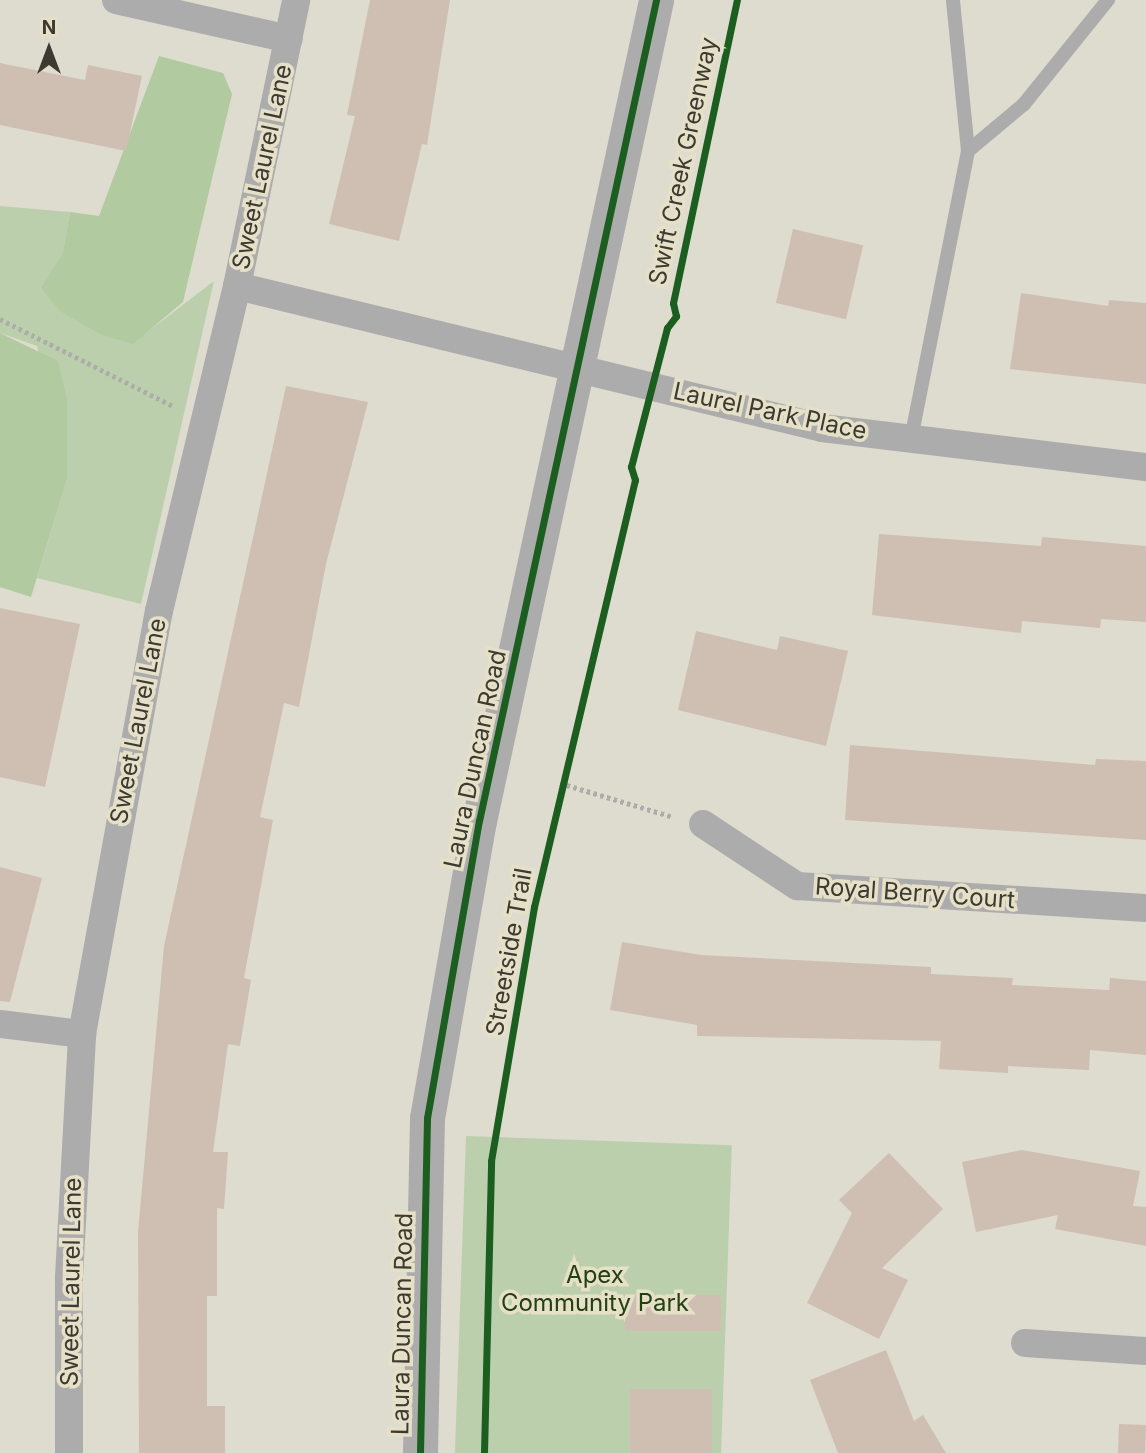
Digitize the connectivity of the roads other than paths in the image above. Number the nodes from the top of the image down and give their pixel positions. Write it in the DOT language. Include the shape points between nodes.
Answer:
graph roads {
  1 [pos="116,0"];
  2 [pos="296,0"];
  3 [pos="656,0"];
  4 [pos="953,0"];
  5 [pos="1108,0"];
  6 [pos="289,39"];
  7 [pos="968,150"];
  8 [pos="237,286"];
  9 [pos="581,368"];
  10 [pos="911,439"];
  11 [pos="1146,467"];
  12 [pos="703,824"];
  13 [pos="1146,908"];
  14 [pos="0,1024"];
  15 [pos="82,1034"];
  16 [pos="1025,1343"];
  17 [pos="1146,1351"];
  18 [pos="69,1453"];
  19 [pos="420,1453"];
  1 -- 6 [label="street"];
  2 -- 6 [label="street, Sweet Laurel Lane"];
  3 -- 9 [label="street, Laura Duncan Road"];
  4 -- 7 [label="lane"];
  5 -- 7 [label="lane" via="1024,104"];
  6 -- 8 [label="street, Sweet Laurel Lane"];
  7 -- 10 [label="lane"];
  8 -- 9 [label="street, Laurel Park Place"];
  8 -- 15 [label="street, Sweet Laurel Lane" via="159,611"];
  9 -- 10 [label="street, Laurel Park Place" via="822,428"];
  9 -- 19 [label="street, Laura Duncan Road" via="479,821 427,1118"];
  10 -- 11 [label="street, Laurel Park Place"];
  12 -- 13 [label="street, Royal Berry Court" via="797,886"];
  14 -- 15 [label="street"];
  15 -- 18 [label="street, Sweet Laurel Lane" via="69,1278"];
  16 -- 17 [label="street"];
}
